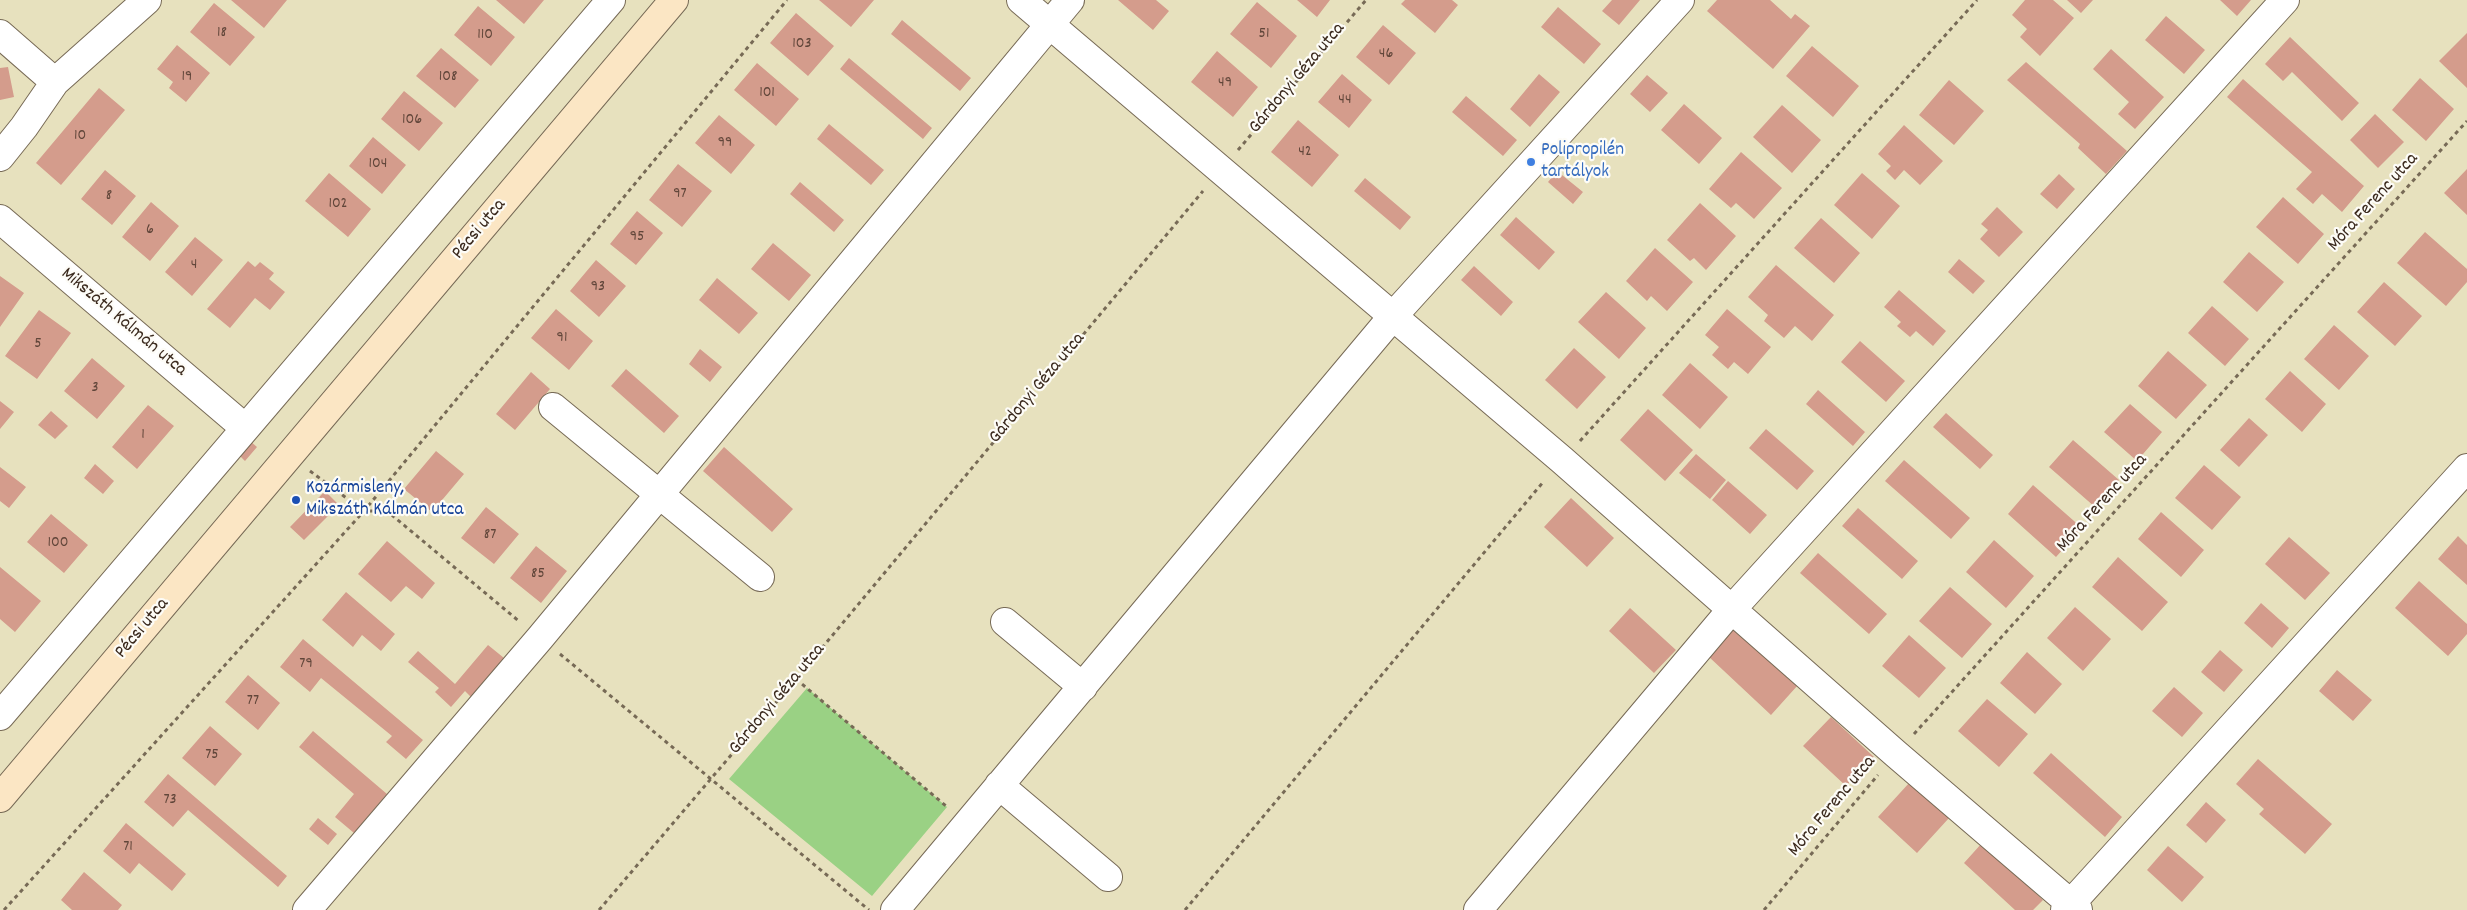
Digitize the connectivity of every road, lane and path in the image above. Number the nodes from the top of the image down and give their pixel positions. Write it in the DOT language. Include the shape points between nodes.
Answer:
graph roads {
  1 [pos="147,0"];
  2 [pos="611,0"];
  3 [pos="674,0"];
  4 [pos="787,0"];
  5 [pos="1021,0"];
  6 [pos="1070,0"];
  7 [pos="1366,0"];
  8 [pos="1680,0"];
  9 [pos="2285,0"];
  10 [pos="1050,24"];
  11 [pos="0,34"];
  12 [pos="55,82"];
  13 [pos="2467,122"];
  14 [pos="0,157"];
  15 [pos="1221,169"];
  16 [pos="0,218"];
  17 [pos="1393,316"];
  18 [pos="553,407"];
  19 [pos="245,428"];
  20 [pos="286,459"];
  21 [pos="2467,468"];
  22 [pos="659,494"];
  23 [pos="364,511"];
  24 [pos="760,577"];
  25 [pos="1732,609"];
  26 [pos="1006,622"];
  27 [pos="540,638"];
  28 [pos="796,679"];
  29 [pos="1083,687"];
  30 [pos="0,716"];
  31 [pos="1896,754"];
  32 [pos="711,779"];
  33 [pos="1000,785"];
  34 [pos="0,798"];
  35 [pos="967,823"];
  36 [pos="1108,877"];
  37 [pos="2071,908"];
  38 [pos="4,910"];
  39 [pos="307,910"];
  40 [pos="599,910"];
  41 [pos="868,910"];
  42 [pos="895,910"];
  43 [pos="1478,910"];
  44 [pos="1764,910"];
  1 -- 12 [label="street"];
  2 -- 19 [label="street"];
  3 -- 20 [label="main road, Pécsi utca"];
  4 -- 23 [label="path"];
  5 -- 10 [label="street"];
  6 -- 10 [label="street"];
  7 -- 15 [label="path, Gárdonyi Géza utca"];
  8 -- 17 [label="street"];
  9 -- 25 [label="street"];
  10 -- 15 [label="street"];
  10 -- 22 [label="street"];
  11 -- 12 [label="street"];
  12 -- 14 [label="street"];
  13 -- 31 [label="path, Móra Ferenc utca"];
  15 -- 17 [label="street"];
  15 -- 28 [label="path, Gárdonyi Géza utca"];
  16 -- 19 [label="street, Mikszáth Kálmán utca"];
  17 -- 25 [label="street"];
  17 -- 29 [label="street"];
  18 -- 22 [label="street"];
  19 -- 30 [label="street"];
  20 -- 23 [label="path" via="317,475"];
  20 -- 34 [label="main road, Pécsi utca"];
  21 -- 37 [label="street"];
  22 -- 24 [label="street"];
  22 -- 27 [label="street"];
  23 -- 27 [label="path" via="387,511"];
  23 -- 38 [label="path"];
  25 -- 31 [label="street"];
  25 -- 43 [label="street"];
  26 -- 29 [label="street"];
  27 -- 32 [label="path"];
  27 -- 39 [label="street"];
  28 -- 32 [label="path, Gárdonyi Géza utca"];
  28 -- 35 [label="path"];
  29 -- 33 [label="street"];
  31 -- 37 [label="street"];
  31 -- 44 [label="path, Móra Ferenc utca"];
  32 -- 40 [label="path, Gárdonyi Géza utca"];
  32 -- 41 [label="path"];
  33 -- 35 [label="street"];
  33 -- 36 [label="street"];
  35 -- 42 [label="street"];
}
